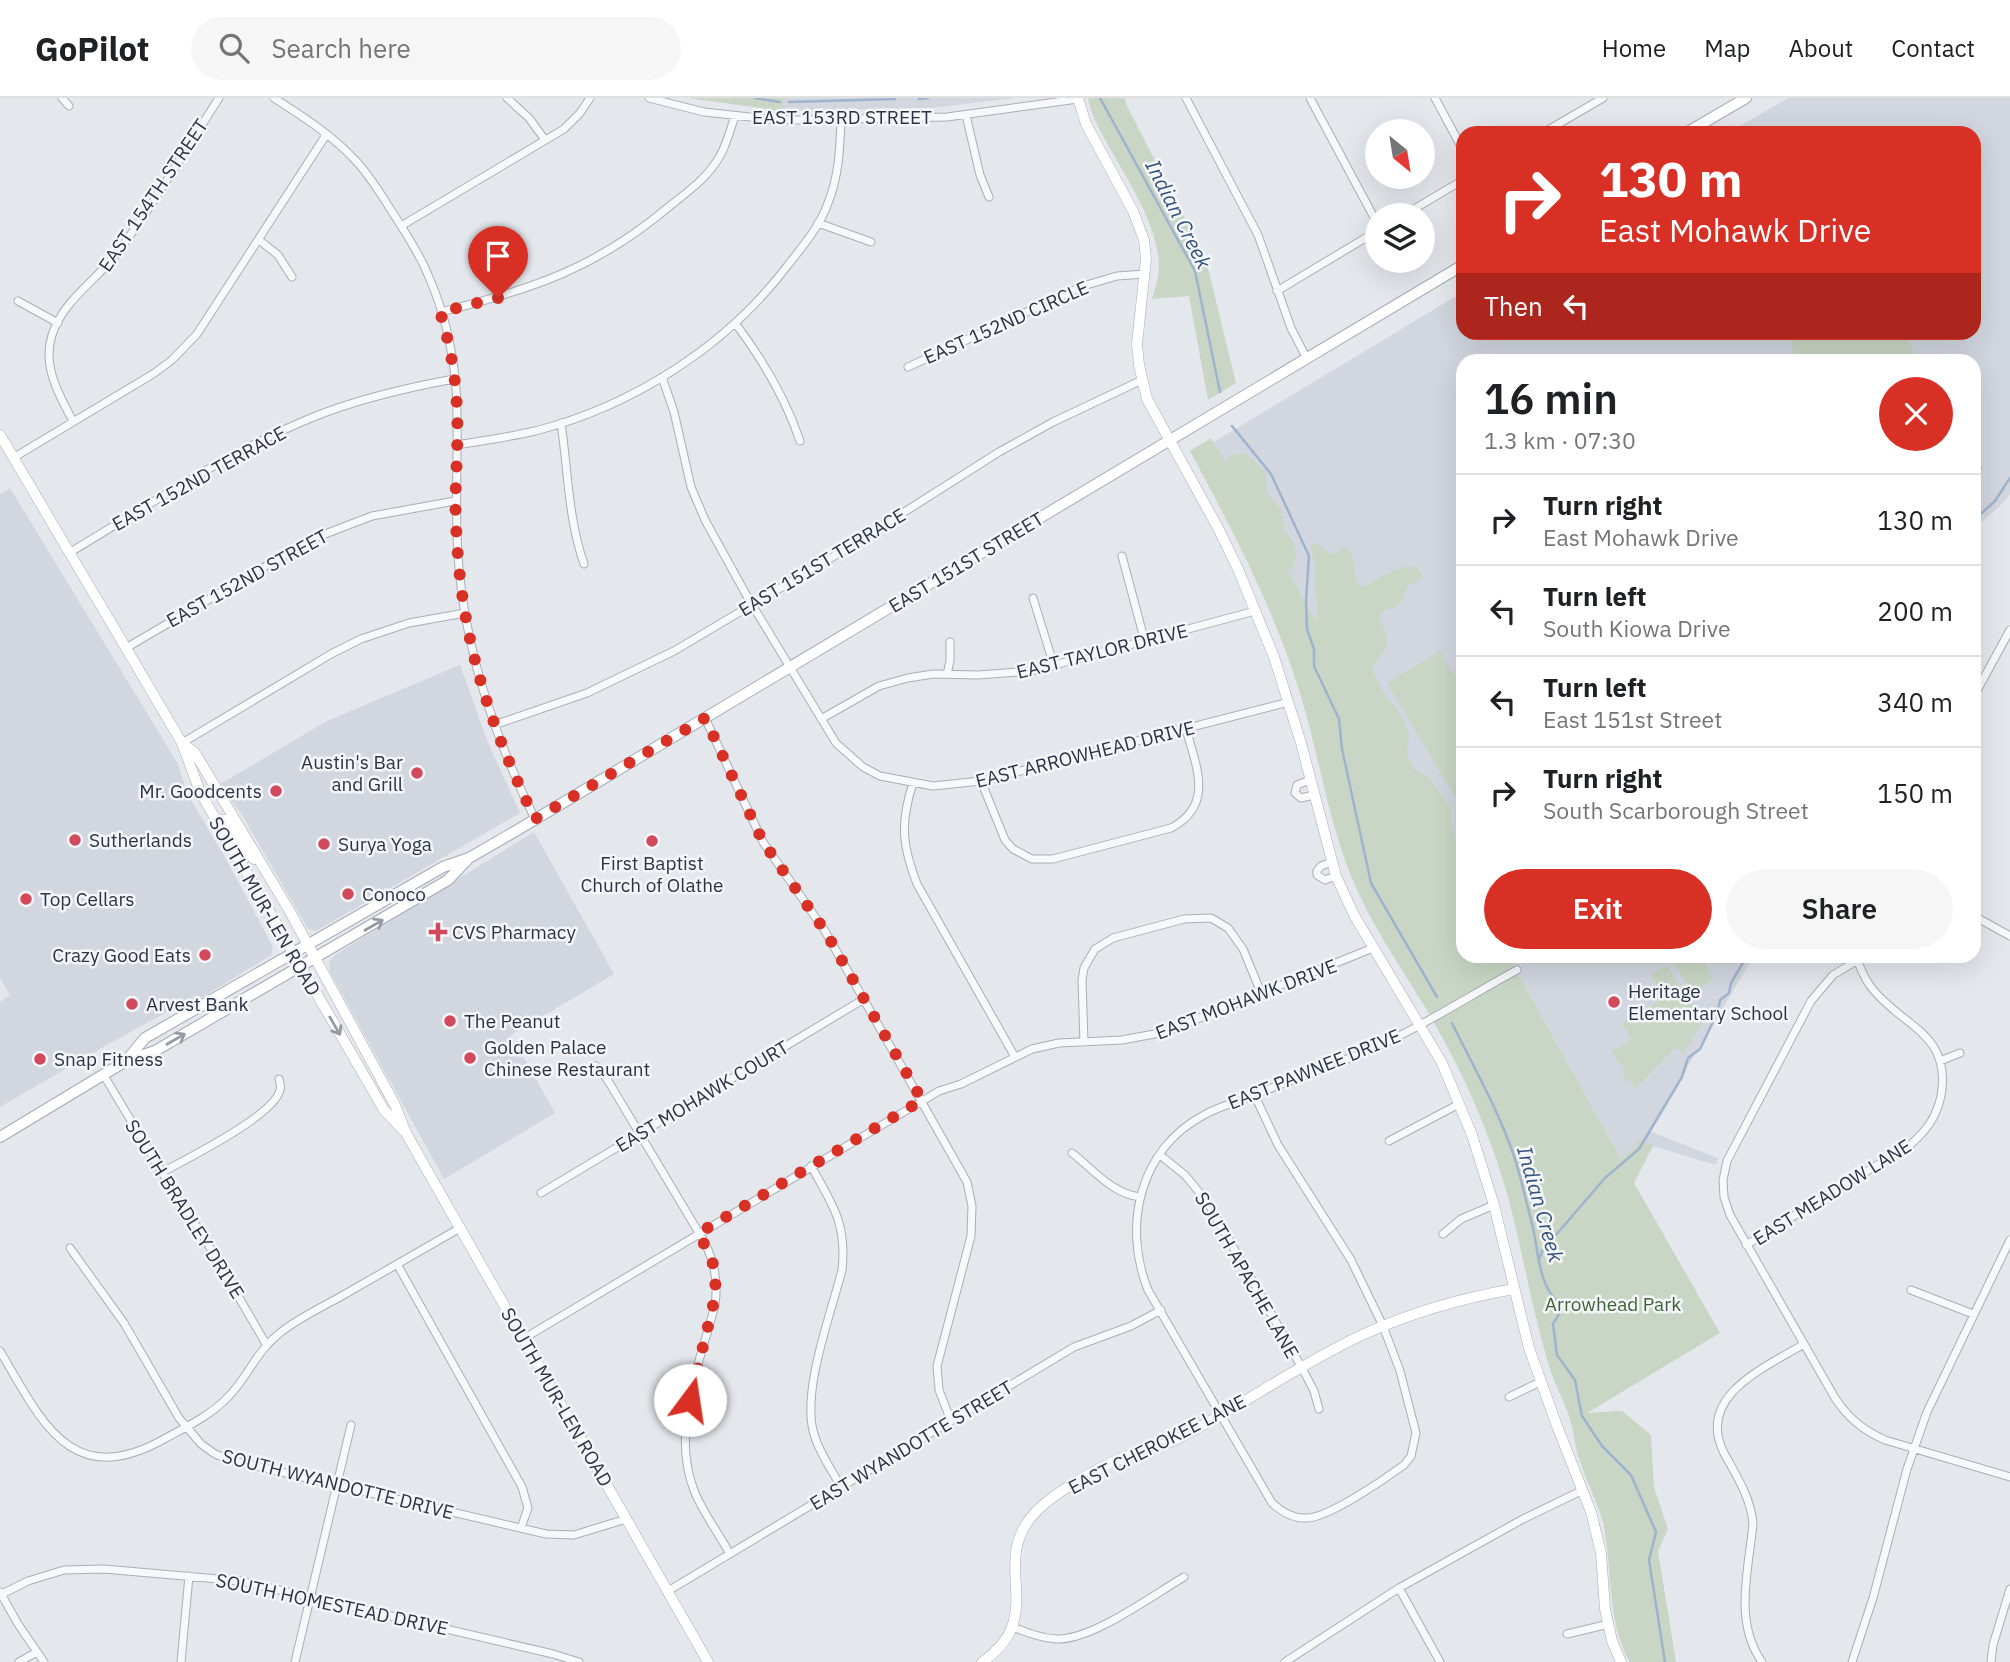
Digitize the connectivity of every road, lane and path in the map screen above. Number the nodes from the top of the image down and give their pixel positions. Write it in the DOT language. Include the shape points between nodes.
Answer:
graph roads {
  1 [pos="62,98"];
  2 [pos="219,98"];
  3 [pos="274,98"];
  4 [pos="507,98"];
  5 [pos="590,98"];
  6 [pos="649,98"];
  7 [pos="1185,98"];
  8 [pos="1310,98"];
  9 [pos="1435,98"];
  10 [pos="1603,98"];
  11 [pos="1746,98"];
  12 [pos="1078,99"];
  13 [pos="69,106"];
  14 [pos="966,114"];
  15 [pos="735,116"];
  16 [pos="841,119"];
  17 [pos="1555,126"];
  18 [pos="1698,126"];
  19 [pos="326,135"];
  20 [pos="1456,136"];
  21 [pos="545,140"];
  22 [pos="1456,184"];
  23 [pos="989,197"];
  24 [pos="1367,203"];
  25 [pos="1424,203"];
  26 [pos="818,223"];
  27 [pos="401,226"];
  28 [pos="1365,238"];
  29 [pos="259,240"];
  30 [pos="871,242"];
  31 [pos="1456,269"];
  32 [pos="1145,274"];
  33 [pos="292,277"];
  34 [pos="1277,291"];
  35 [pos="18,301"];
  36 [pos="440,312"];
  37 [pos="58,323"];
  38 [pos="735,323"];
  39 [pos="1307,359"];
  40 [pos="908,367"];
  41 [pos="662,377"];
  42 [pos="454,379"];
  43 [pos="1142,380"];
  44 [pos="73,421"];
  45 [pos="561,423"];
  46 [pos="0,435"];
  47 [pos="800,441"];
  48 [pos="1169,441"];
  49 [pos="456,445"];
  50 [pos="13,458"];
  51 [pos="455,500"];
  52 [pos="69,553"];
  53 [pos="1122,556"];
  54 [pos="584,564"];
  55 [pos="1033,598"];
  56 [pos="752,605"];
  57 [pos="1255,611"];
  58 [pos="465,612"];
  59 [pos="2010,630"];
  60 [pos="950,642"];
  61 [pos="1145,642"];
  62 [pos="126,648"];
  63 [pos="1054,666"];
  64 [pos="790,667"];
  65 [pos="947,674"];
  66 [pos="1981,683"];
  67 [pos="1289,702"];
  68 [pos="705,718"];
  69 [pos="821,719"];
  70 [pos="494,725"];
  71 [pos="1186,729"];
  72 [pos="182,743"];
  73 [pos="1310,780"];
  74 [pos="981,781"];
  75 [pos="913,783"];
  76 [pos="1314,795"];
  77 [pos="535,819"];
  78 [pos="216,820"];
  79 [pos="469,858"];
  80 [pos="1332,862"];
  81 [pos="261,863"];
  82 [pos="1336,876"];
  83 [pos="1981,920"];
  84 [pos="2010,936"];
  85 [pos="308,945"];
  86 [pos="1373,948"];
  87 [pos="293,953"];
  88 [pos="314,959"];
  89 [pos="1850,963"];
  90 [pos="1859,963"];
  91 [pos="301,967"];
  92 [pos="1517,970"];
  93 [pos="1262,995"];
  94 [pos="864,999"];
  95 [pos="1420,1024"];
  96 [pos="1084,1042"];
  97 [pos="1960,1053"];
  98 [pos="1015,1057"];
  99 [pos="126,1061"];
  100 [pos="1940,1061"];
  101 [pos="596,1066"];
  102 [pos="103,1074"];
  103 [pos="279,1079"];
  104 [pos="1254,1094"];
  105 [pos="922,1100"];
  106 [pos="1459,1104"];
  107 [pos="406,1133"];
  108 [pos="639,1133"];
  109 [pos="0,1137"];
  110 [pos="1389,1141"];
  111 [pos="1072,1153"];
  112 [pos="1160,1155"];
  113 [pos="811,1166"];
  114 [pos="161,1173"];
  115 [pos="541,1193"];
  116 [pos="1140,1197"];
  117 [pos="1494,1205"];
  118 [pos="460,1228"];
  119 [pos="699,1233"];
  120 [pos="1443,1234"];
  121 [pos="2010,1240"];
  122 [pos="1746,1245"];
  123 [pos="70,1248"];
  124 [pos="397,1264"];
  125 [pos="1514,1289"];
  126 [pos="1911,1290"];
  127 [pos="1161,1310"];
  128 [pos="1973,1314"];
  129 [pos="1383,1326"];
  130 [pos="523,1339"];
  131 [pos="266,1344"];
  132 [pos="1804,1344"];
  133 [pos="0,1351"];
  134 [pos="1302,1368"];
  135 [pos="1540,1382"];
  136 [pos="1509,1396"];
  137 [pos="1319,1409"];
  138 [pos="1220,1414"];
  139 [pos="951,1421"];
  140 [pos="351,1425"];
  141 [pos="186,1427"];
  142 [pos="1913,1449"];
  143 [pos="2010,1477"];
  144 [pos="337,1485"];
  145 [pos="841,1487"];
  146 [pos="1583,1490"];
  147 [pos="626,1519"];
  148 [pos="521,1528"];
  149 [pos="730,1554"];
  150 [pos="189,1576"];
  151 [pos="1184,1577"];
  152 [pos="1399,1588"];
  153 [pos="668,1591"];
  154 [pos="1,1593"];
  155 [pos="2009,1594"];
  156 [pos="311,1596"];
  157 [pos="1609,1624"];
  158 [pos="1013,1627"];
  159 [pos="1567,1633"];
  160 [pos="37,1652"];
  161 [pos="1298,1659"];
  162 [pos="19,1662"];
  163 [pos="44,1662"];
  164 [pos="181,1662"];
  165 [pos="295,1662"];
  166 [pos="579,1662"];
  167 [pos="708,1662"];
  168 [pos="982,1662"];
  169 [pos="1285,1662"];
  170 [pos="1440,1662"];
  171 [pos="1621,1662"];
  172 [pos="1762,1662"];
  173 [pos="1852,1662"];
  174 [pos="1991,1662"];
  1 -- 13 [label="street"];
  2 -- 37 [label="street, EAST 154TH STREET" via="118,253 69,304"];
  3 -- 19 [label="street"];
  4 -- 21 [label="street"];
  5 -- 21 [label="street" via="575,119"];
  6 -- 15 [label="street, EAST 153RD STREET"];
  7 -- 34 [label="street" via="1258,235"];
  8 -- 24 [label="street"];
  9 -- 20 [label="street"];
  10 -- 17 [label="street"];
  11 -- 18 [label="main road"];
  12 -- 14 [label="street, EAST 153RD STREET"];
  12 -- 32 [label="street" via="1086,124 1139,223"];
  14 -- 16 [label="street, EAST 153RD STREET"];
  14 -- 23 [label="street"];
  15 -- 16 [label="street, EAST 153RD STREET"];
  15 -- 36 [label="street" via="713,166 635,234 550,281"];
  16 -- 26 [label="street" via="837,174"];
  19 -- 27 [label="street" via="358,162"];
  19 -- 29 [label="street"];
  21 -- 27 [label="street"];
  22 -- 25 [label="street"];
  26 -- 30 [label="street"];
  26 -- 38 [label="street" via="774,283"];
  27 -- 36 [label="street" via="429,276"];
  28 -- 34 [label="street"];
  29 -- 33 [label="street" via="278,255"];
  29 -- 44 [label="street" via="186,346 153,374"];
  31 -- 39 [label="main road, EAST 151ST STREET"];
  32 -- 40 [label="street, EAST 152ND CIRCLE" via="1083,286"];
  32 -- 43 [label="street" via="1137,344"];
  34 -- 39 [label="street"];
  35 -- 37 [label="street"];
  36 -- 42 [label="street"];
  37 -- 44 [label="street, EAST 154TH STREET" via="51,336 50,370"];
  38 -- 41 [label="street"];
  38 -- 47 [label="street" via="772,376"];
  39 -- 48 [label="main road, EAST 151ST STREET"];
  41 -- 45 [label="street"];
  41 -- 56 [label="street, EAST ARROWHEAD DRIVE" via="696,501"];
  42 -- 49 [label="street"];
  42 -- 52 [label="street, EAST 152ND TERRACE" via="390,391 276,433"];
  43 -- 48 [label="street" via="1150,407"];
  43 -- 56 [label="street, EAST 151ST TERRACE" via="999,452"];
  44 -- 50 [label="street"];
  45 -- 49 [label="street"];
  45 -- 54 [label="street" via="571,521"];
  46 -- 50 [label="street, SOUTH MUR-LEN ROAD"];
  48 -- 57 [label="street" via="1218,528"];
  48 -- 64 [label="main road, EAST 151ST STREET"];
  49 -- 51 [label="street"];
  50 -- 52 [label="street, SOUTH MUR-LEN ROAD"];
  51 -- 58 [label="street"];
  51 -- 62 [label="street, EAST 152ND STREET" via="372,516 312,539"];
  52 -- 62 [label="street, SOUTH MUR-LEN ROAD"];
  53 -- 61 [label="street"];
  55 -- 63 [label="street"];
  56 -- 64 [label="street, EAST ARROWHEAD DRIVE"];
  56 -- 70 [label="street, EAST 151ST TERRACE" via="624,677"];
  57 -- 61 [label="street, EAST TAYLOR DRIVE"];
  57 -- 67 [label="street"];
  58 -- 70 [label="street" via="479,681"];
  58 -- 72 [label="street" via="361,639"];
  59 -- 66 [label="street"];
  60 -- 65 [label="street"];
  61 -- 63 [label="street, EAST TAYLOR DRIVE"];
  62 -- 72 [label="street, SOUTH MUR-LEN ROAD"];
  63 -- 65 [label="street, EAST TAYLOR DRIVE" via="1012,674"];
  64 -- 68 [label="main road, EAST 151ST STREET"];
  64 -- 69 [label="street, EAST ARROWHEAD DRIVE"];
  65 -- 69 [label="street, EAST TAYLOR DRIVE" via="879,686"];
  67 -- 71 [label="street, EAST ARROWHEAD DRIVE"];
  67 -- 73 [label="street"];
  68 -- 77 [label="main road, EAST 151ST STREET"];
  68 -- 94 [label="street" via="763,842 825,931"];
  69 -- 75 [label="street, EAST ARROWHEAD DRIVE" via="836,743 863,767"];
  70 -- 77 [label="street"];
  71 -- 74 [label="street, EAST ARROWHEAD DRIVE"];
  71 -- 74 [label="street" via="1200,782 1196,804 1181,823 1053,859 1032,859 1013,849"];
  72 -- 78 [label="street, SOUTH MUR-LEN ROAD"];
  72 -- 81 [label="street, SOUTH MUR-LEN ROAD" via="195,753"];
  73 -- 76 [label="street"];
  73 -- 76 [label="street" via="1297,785 1295,793 1301,798"];
  74 -- 75 [label="street, EAST ARROWHEAD DRIVE" via="933,786"];
  75 -- 98 [label="street" via="904,810 910,866"];
  76 -- 80 [label="street"];
  77 -- 79 [label="main road, EAST 151ST STREET"];
  78 -- 81 [label="street" via="226,820 242,847"];
  78 -- 87 [label="street, SOUTH MUR-LEN ROAD"];
  79 -- 85 [label="main road, EAST 151ST STREET" via="443,867"];
  88 -- 79 [label="main road, EAST 151ST STREET, one-way" via="447,880"];
  80 -- 82 [label="street"];
  80 -- 82 [label="street" via="1318,869 1317,875 1325,880"];
  81 -- 85 [label="street, SOUTH MUR-LEN ROAD"];
  82 -- 86 [label="street"];
  83 -- 84 [label="street"];
  85 -- 87 [label="main road, EAST 151ST STREET"];
  85 -- 88 [label="street, SOUTH MUR-LEN ROAD"];
  86 -- 93 [label="street, EAST MOHAWK DRIVE"];
  86 -- 95 [label="street"];
  87 -- 91 [label="street, SOUTH MUR-LEN ROAD"];
  87 -- 99 [label="main road, EAST 151ST STREET" via="145,1038"];
  88 -- 91 [label="main road, EAST 151ST STREET"];
  88 -- 107 [label="street, SOUTH MUR-LEN ROAD"];
  89 -- 122 [label="street" via="1811,1001 1727,1161 1724,1197"];
  90 -- 100 [label="street" via="1871,988 1922,1031"];
  99 -- 91 [label="main road, EAST 151ST STREET, one-way" via="155,1051"];
  91 -- 107 [label="street, SOUTH MUR-LEN ROAD, one-way" via="384,1110"];
  92 -- 95 [label="street, EAST PAWNEE DRIVE"];
  93 -- 96 [label="street, EAST MOHAWK DRIVE" via="1165,1032"];
  93 -- 96 [label="street" via="1243,949 1228,928 1211,918 1184,919 1113,938 1096,949 1082,981"];
  94 -- 105 [label="street"];
  94 -- 108 [label="street, EAST MOHAWK COURT"];
  95 -- 104 [label="street, EAST PAWNEE DRIVE" via="1372,1049"];
  95 -- 106 [label="street"];
  96 -- 98 [label="street, EAST MOHAWK DRIVE" via="1047,1045"];
  97 -- 100 [label="street"];
  98 -- 105 [label="street, EAST MOHAWK DRIVE"];
  99 -- 102 [label="main road"];
  100 -- 122 [label="street, EAST MEADOW LANE" via="1938,1111 1928,1129 1910,1145"];
  101 -- 108 [label="street"];
  102 -- 109 [label="main road"];
  102 -- 114 [label="street, SOUTH BRADLEY DRIVE"];
  103 -- 114 [label="street" via="280,1090 261,1115"];
  104 -- 112 [label="street, EAST PAWNEE DRIVE" via="1191,1123"];
  104 -- 129 [label="street, EAST PAWNEE DRIVE" via="1278,1145 1351,1260"];
  105 -- 113 [label="street, EAST MOHAWK DRIVE"];
  105 -- 139 [label="street" via="963,1172 972,1206 971,1236 937,1366 939,1390"];
  106 -- 110 [label="street"];
  106 -- 117 [label="street"];
  107 -- 118 [label="street, SOUTH MUR-LEN ROAD"];
  108 -- 115 [label="street, EAST MOHAWK COURT"];
  108 -- 119 [label="street"];
  111 -- 116 [label="street" via="1122,1194"];
  112 -- 116 [label="street, EAST PAWNEE DRIVE"];
  112 -- 134 [label="street, SOUTH APACHE LANE" via="1185,1175 1208,1203"];
  113 -- 119 [label="street, EAST MOHAWK DRIVE"];
  113 -- 145 [label="street" via="842,1229 842,1270 810,1406 814,1437"];
  114 -- 131 [label="street, SOUTH BRADLEY DRIVE"];
  116 -- 127 [label="street, EAST PAWNEE DRIVE" via="1138,1256 1144,1280"];
  117 -- 120 [label="street" via="1461,1219"];
  117 -- 125 [label="street"];
  118 -- 124 [label="street"];
  118 -- 130 [label="street, SOUTH MUR-LEN ROAD"];
  119 -- 130 [label="street, EAST MOHAWK DRIVE"];
  119 -- 149 [label="street" via="714,1266 716,1293 686,1417 685,1457 696,1494"];
  121 -- 128 [label="street"];
  122 -- 132 [label="street"];
  123 -- 141 [label="street, SOUTH WYANDOTTE DRIVE" via="106,1295"];
  124 -- 131 [label="street"];
  124 -- 148 [label="street" via="522,1487 528,1508"];
  125 -- 129 [label="street, EAST CHEROKEE LANE" via="1439,1306"];
  125 -- 135 [label="street"];
  126 -- 128 [label="street"];
  127 -- 138 [label="street, EAST PAWNEE DRIVE"];
  127 -- 139 [label="street, EAST WYANDOTTE STREET" via="1074,1347"];
  128 -- 142 [label="street"];
  129 -- 134 [label="street, EAST CHEROKEE LANE"];
  129 -- 138 [label="street, EAST PAWNEE DRIVE" via="1408,1396 1415,1445 1404,1465 1326,1513 1296,1517 1272,1503"];
  130 -- 147 [label="street, SOUTH MUR-LEN ROAD"];
  131 -- 141 [label="street" via="230,1395"];
  132 -- 142 [label="street" via="1850,1418 1870,1433"];
  132 -- 172 [label="street" via="1735,1388 1718,1425 1722,1448 1752,1509 1744,1618"];
  133 -- 141 [label="street" via="43,1423 75,1449 95,1456 126,1455"];
  134 -- 137 [label="street, SOUTH APACHE LANE"];
  134 -- 138 [label="street, EAST CHEROKEE LANE"];
  135 -- 136 [label="street"];
  135 -- 146 [label="street"];
  138 -- 158 [label="street, EAST CHEROKEE LANE" via="1174,1440 1103,1467 1034,1514 1016,1547"];
  139 -- 145 [label="street, EAST WYANDOTTE STREET"];
  140 -- 144 [label="street"];
  141 -- 144 [label="street, SOUTH WYANDOTTE DRIVE" via="208,1450 230,1460"];
  142 -- 143 [label="street"];
  142 -- 173 [label="street"];
  144 -- 148 [label="street, SOUTH WYANDOTTE DRIVE"];
  144 -- 156 [label="street"];
  145 -- 149 [label="street, EAST WYANDOTTE STREET"];
  146 -- 152 [label="street"];
  146 -- 157 [label="street" via="1601,1553"];
  147 -- 148 [label="street, SOUTH WYANDOTTE DRIVE" via="574,1535"];
  147 -- 153 [label="street, SOUTH MUR-LEN ROAD"];
  149 -- 153 [label="street, EAST WYANDOTTE STREET"];
  150 -- 154 [label="street, SOUTH HOMESTEAD DRIVE" via="64,1570"];
  150 -- 156 [label="street, SOUTH HOMESTEAD DRIVE"];
  150 -- 164 [label="street"];
  151 -- 158 [label="street" via="1079,1636 1056,1639"];
  152 -- 161 [label="street"];
  152 -- 170 [label="street"];
  153 -- 167 [label="street, SOUTH MUR-LEN ROAD"];
  154 -- 160 [label="street"];
  155 -- 174 [label="street"];
  156 -- 165 [label="street"];
  156 -- 166 [label="street, SOUTH HOMESTEAD DRIVE"];
  157 -- 159 [label="street"];
  157 -- 171 [label="street"];
  158 -- 168 [label="street" via="1003,1644"];
  160 -- 162 [label="street"];
  160 -- 163 [label="street"];
  161 -- 169 [label="street"];
}
